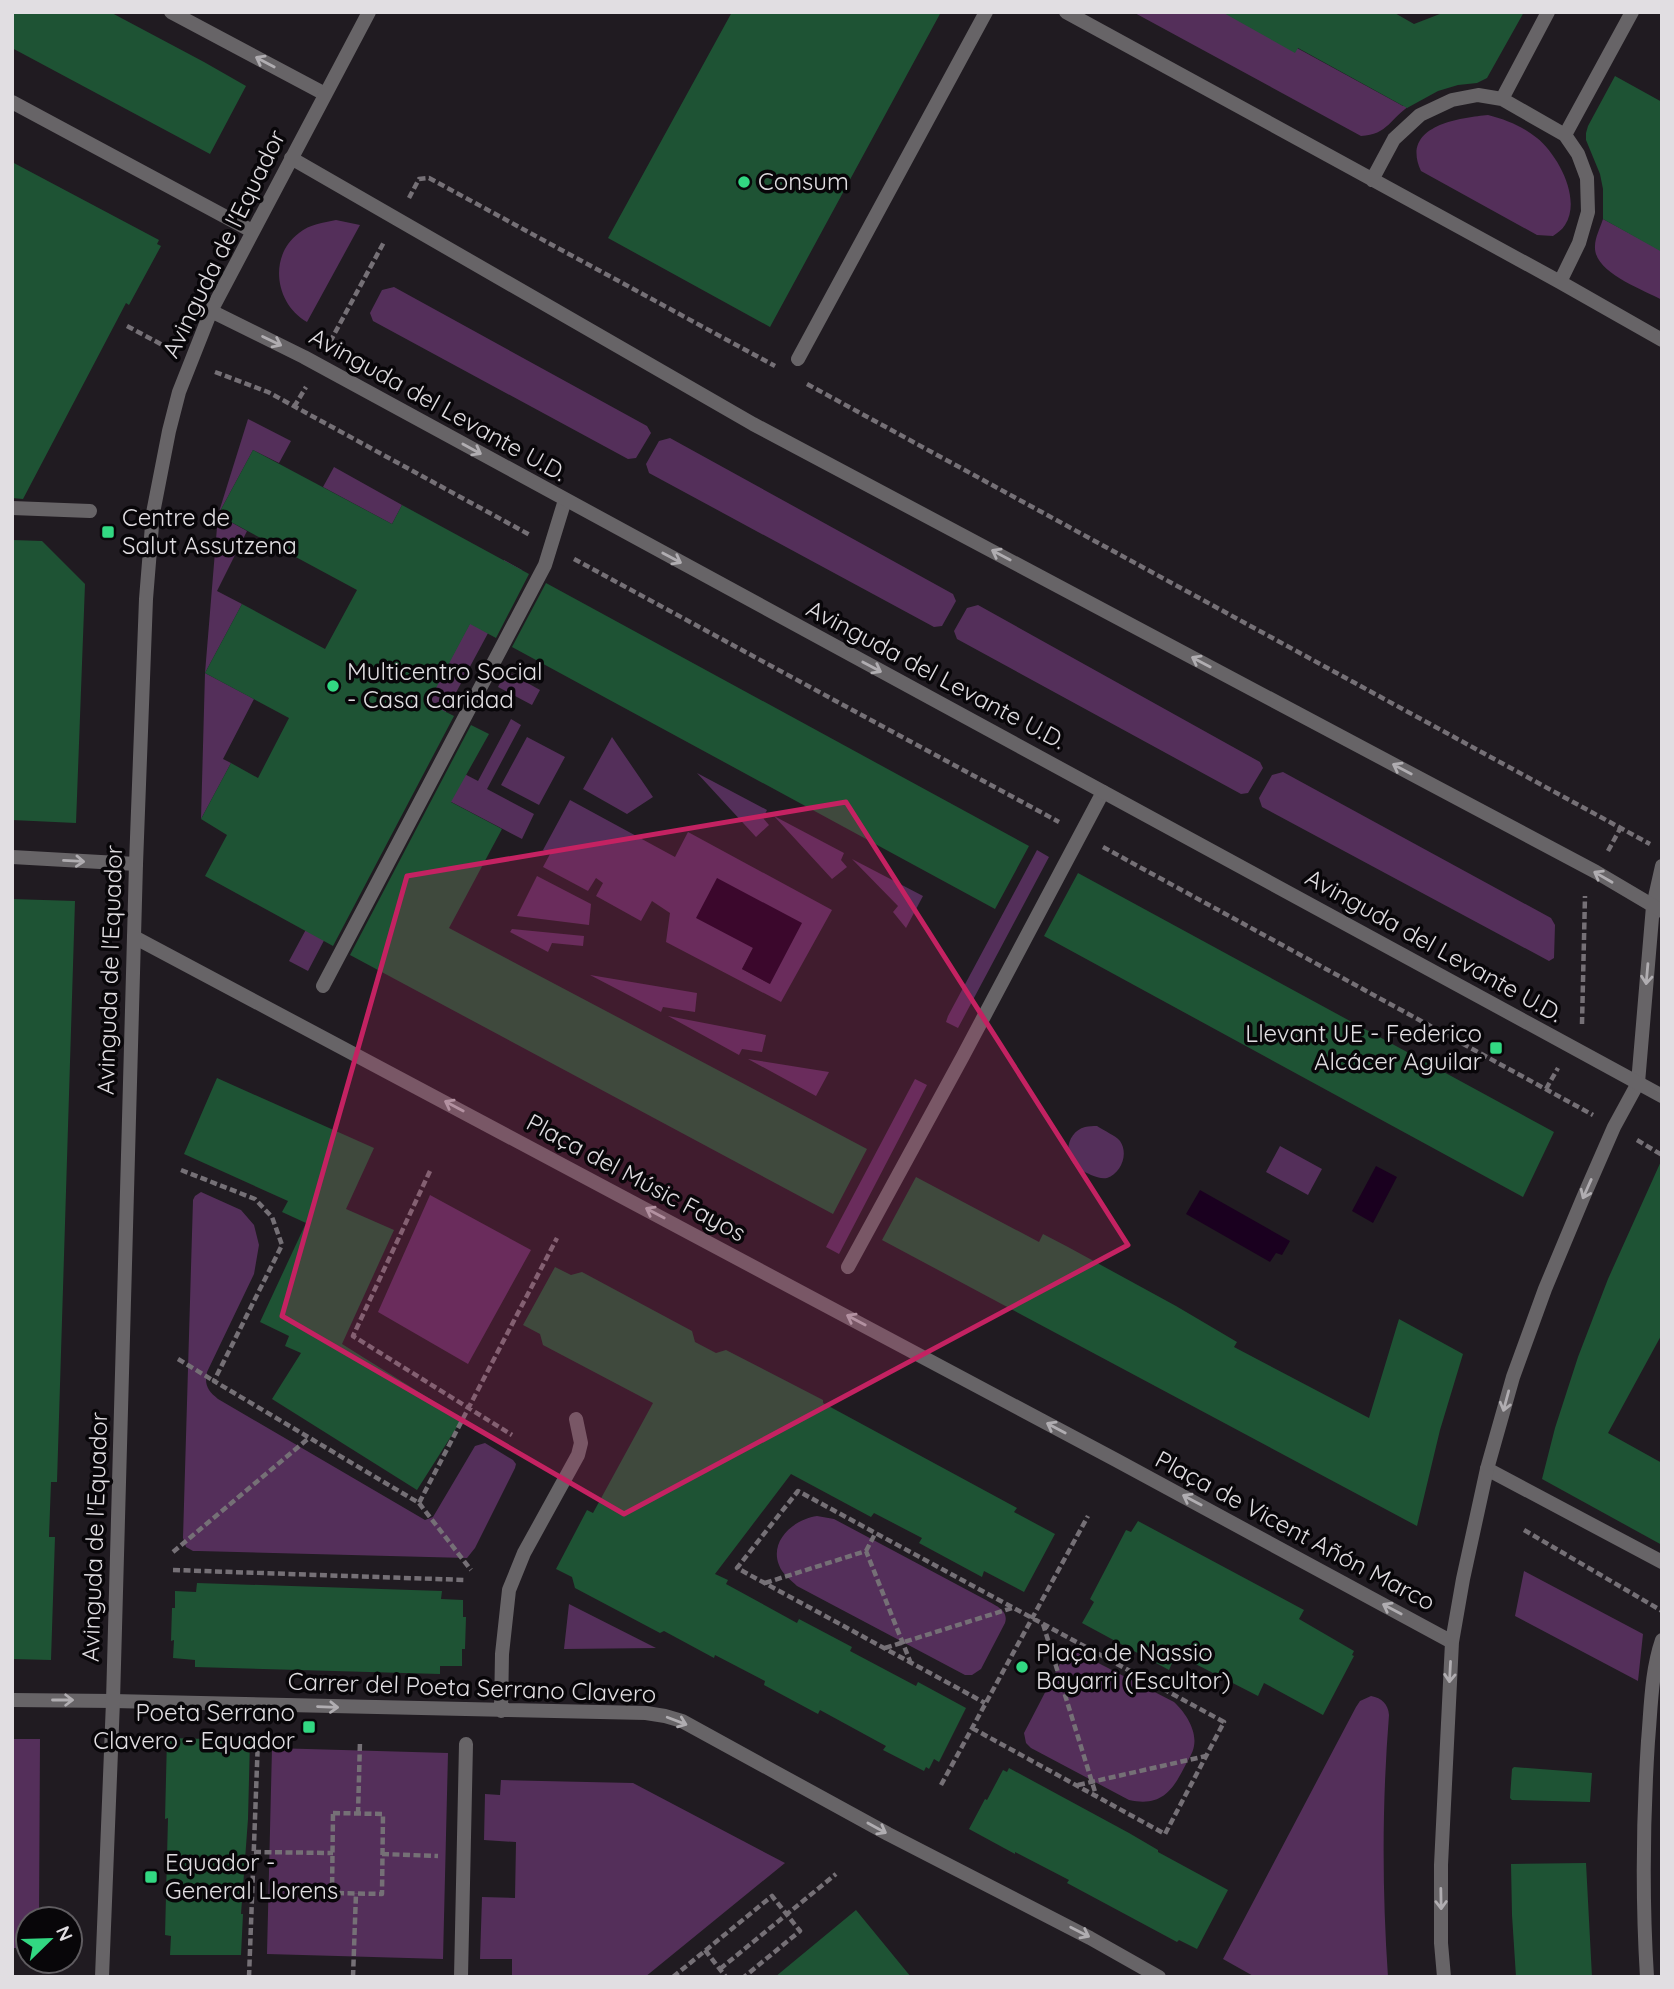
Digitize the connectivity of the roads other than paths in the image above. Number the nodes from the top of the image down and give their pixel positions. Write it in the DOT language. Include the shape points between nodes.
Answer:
graph roads {
  1 [pos="171,12"];
  2 [pos="369,12"];
  3 [pos="986,12"];
  4 [pos="1066,12"];
  5 [pos="1548,12"];
  6 [pos="1632,12"];
  7 [pos="325,94"];
  8 [pos="1502,99"];
  9 [pos="12,102"];
  10 [pos="1565,135"];
  11 [pos="291,158"];
  12 [pos="1372,180"];
  13 [pos="252,231"];
  14 [pos="1560,282"];
  15 [pos="211,311"];
  16 [pos="1662,340"];
  17 [pos="798,359"];
  18 [pos="565,500"];
  19 [pos="12,508"];
  20 [pos="90,510"];
  21 [pos="1103,792"];
  22 [pos="12,857"];
  23 [pos="136,864"];
  24 [pos="1662,866"];
  25 [pos="1657,909"];
  26 [pos="134,937"];
  27 [pos="323,986"];
  28 [pos="1638,1083"];
  29 [pos="1662,1096"];
  30 [pos="848,1267"];
  31 [pos="576,1419"];
  32 [pos="1116,1460"];
  33 [pos="1487,1469"];
  34 [pos="1662,1562"];
  35 [pos="1662,1640"];
  36 [pos="1451,1642"];
  37 [pos="12,1700"];
  38 [pos="113,1701"];
  39 [pos="501,1711"];
  40 [pos="466,1744"];
  41 [pos="1153,1975"];
  42 [pos="102,1977"];
  43 [pos="461,1977"];
  44 [pos="1444,1977"];
  45 [pos="1647,1977"];
  7 -- 1 [label="street, one-way"];
  2 -- 7 [label="street, Avinguda de l'Equador"];
  3 -- 17 [label="street"];
  4 -- 12 [label="street"];
  5 -- 8 [label="street"];
  6 -- 10 [label="street"];
  7 -- 11 [label="street, Avinguda de l'Equador"];
  8 -- 10 [label="street"];
  8 -- 12 [label="street" via="1478,95 1452,100 1420,115 1394,139"];
  9 -- 13 [label="street"];
  10 -- 14 [label="street" via="1587,178 1588,212"];
  11 -- 13 [label="street, Avinguda de l'Equador"];
  25 -- 11 [label="street, one-way" via="754,424"];
  12 -- 14 [label="street"];
  13 -- 15 [label="street, Avinguda de l'Equador"];
  14 -- 16 [label="street"];
  15 -- 18 [label="street, Avinguda del Levante U.D., one-way"];
  15 -- 23 [label="street, Avinguda de l'Equador" via="179,392 153,513"];
  18 -- 21 [label="street, Avinguda del Levante U.D., one-way"];
  18 -- 27 [label="street" via="545,565"];
  19 -- 20 [label="street"];
  21 -- 28 [label="street, Avinguda del Levante U.D."];
  21 -- 30 [label="street"];
  22 -- 23 [label="street, one-way"];
  23 -- 26 [label="street, Avinguda de l'Equador"];
  24 -- 25 [label="street"];
  25 -- 28 [label="street, one-way"];
  32 -- 26 [label="street, Plaça del Músic Fayos, one-way"];
  26 -- 38 [label="street, Avinguda de l'Equador"];
  28 -- 29 [label="street, Avinguda del Levante U.D."];
  28 -- 33 [label="street, one-way" via="1545,1289"];
  31 -- 39 [label="street" via="581,1443 578,1455 509,1590"];
  36 -- 32 [label="street, Plaça de Vicent Añón Marco, one-way"];
  33 -- 34 [label="street"];
  33 -- 36 [label="street"];
  35 -- 45 [label="street" via="1652,1692 1645,1790"];
  36 -- 44 [label="street, one-way" via="1441,1865"];
  37 -- 38 [label="street, Carrer del Poeta Serrano Clavero, one-way"];
  38 -- 39 [label="street, Carrer del Poeta Serrano Clavero, one-way"];
  38 -- 42 [label="street, Avinguda de l'Equador"];
  39 -- 41 [label="street, Carrer del Poeta Serrano Clavero, one-way" via="646,1713 682,1721"];
  40 -- 43 [label="street"];
}
